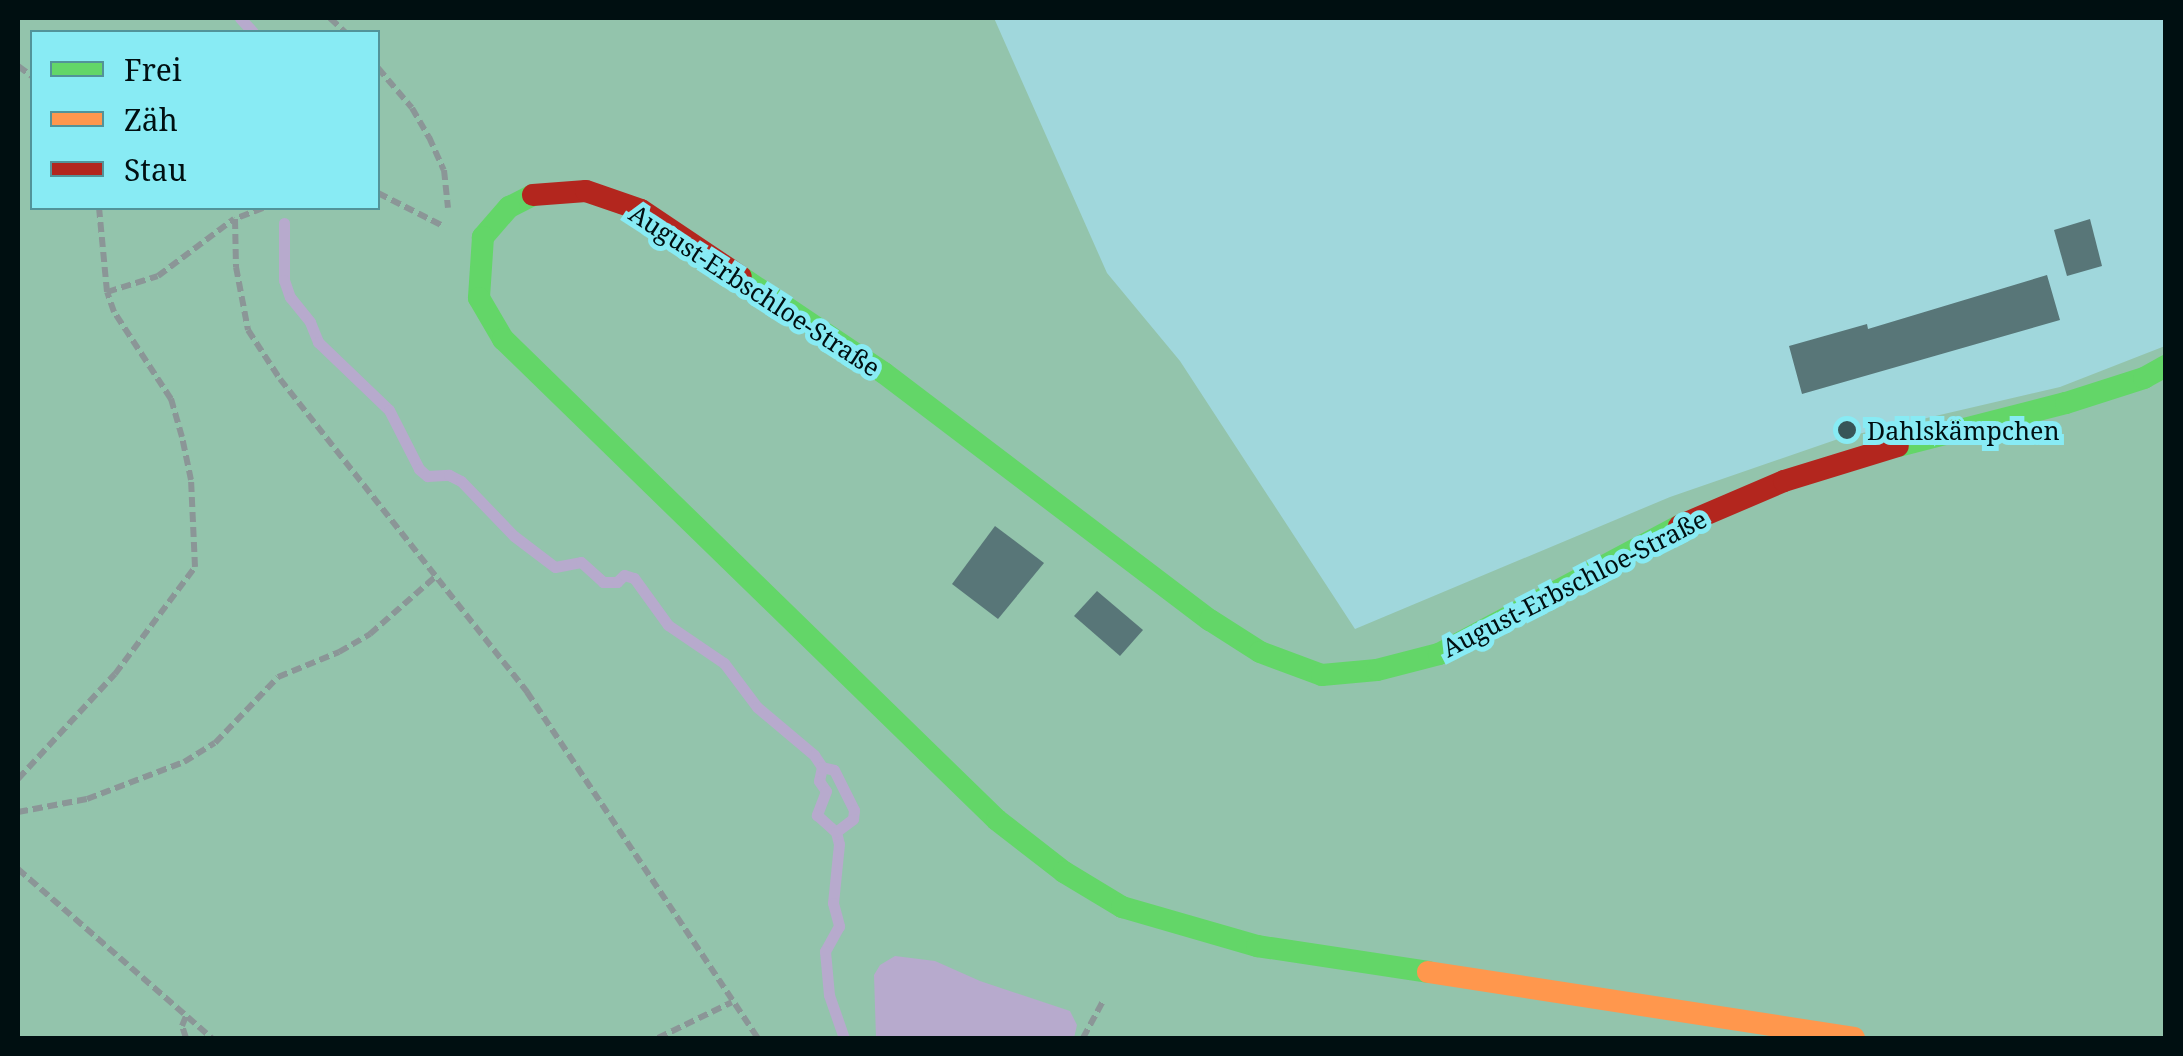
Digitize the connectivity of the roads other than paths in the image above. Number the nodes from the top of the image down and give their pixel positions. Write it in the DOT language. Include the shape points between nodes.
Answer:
graph roads {
  1 [pos="2166,366"];
  2 [pos="1854,1038"];
  1 -- 2 [label="main road, August-Erbschloe-Straße" via="2081,398 1784,481 1650,538 1440,654 1322,675 1260,652 1210,620 884,373 641,210 586,191 540,192 509,208 483,237 479,298 503,339 997,820 1122,907 1258,946"];
}
